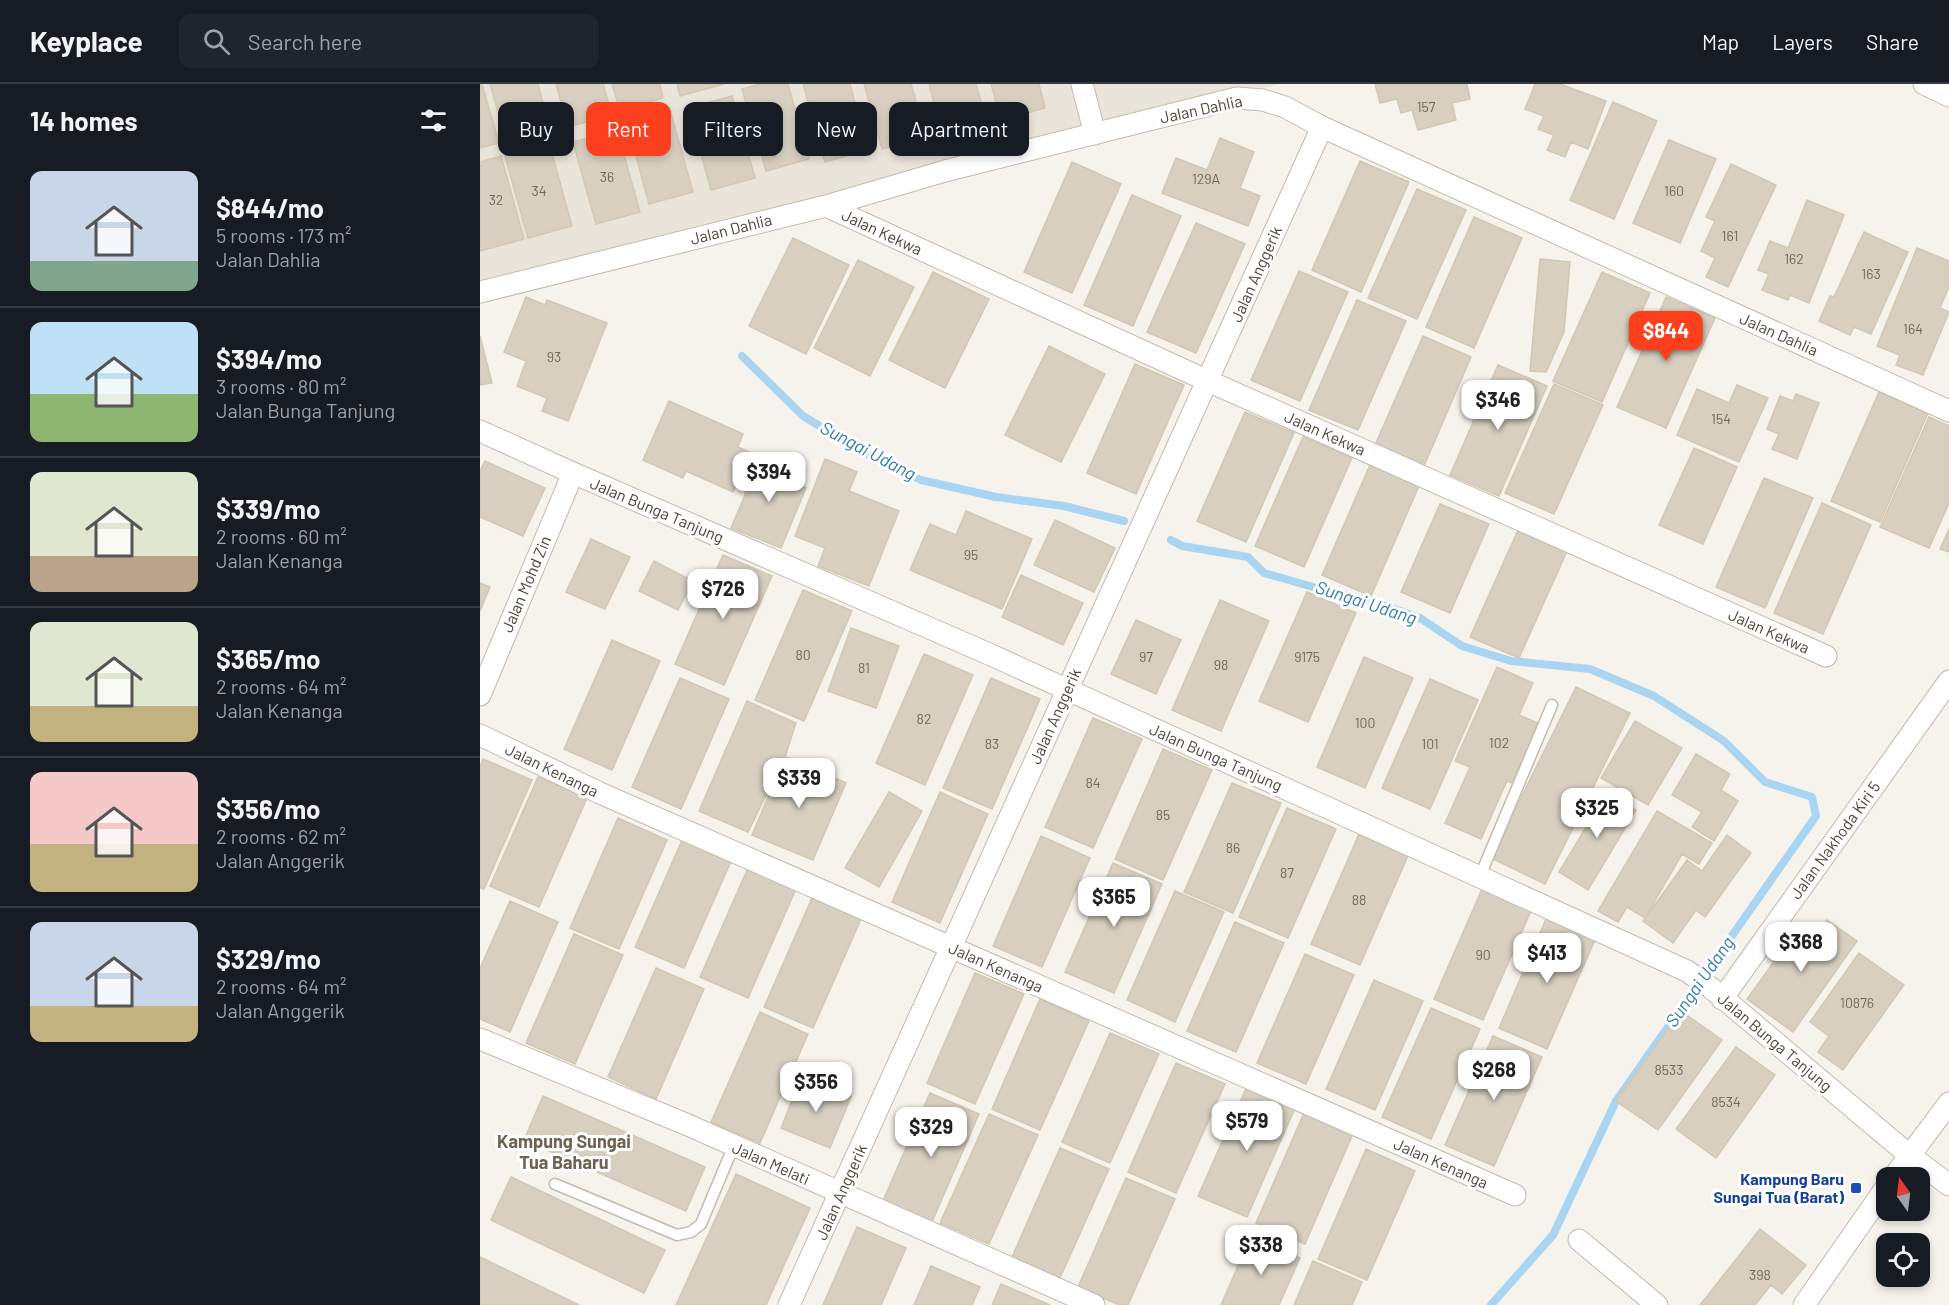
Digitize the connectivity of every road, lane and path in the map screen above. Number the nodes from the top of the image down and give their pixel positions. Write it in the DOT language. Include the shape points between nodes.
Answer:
graph roads {
  1 [pos="1082,84"];
  2 [pos="1924,84"];
  3 [pos="1949,96"];
  4 [pos="1322,127"];
  5 [pos="1095,134"];
  6 [pos="826,206"];
  7 [pos="480,292"];
  8 [pos="1208,381"];
  9 [pos="1947,406"];
  10 [pos="480,431"];
  11 [pos="573,473"];
  12 [pos="1826,656"];
  13 [pos="1949,681"];
  14 [pos="1067,690"];
  15 [pos="480,694"];
  16 [pos="1552,705"];
  17 [pos="480,735"];
  18 [pos="1480,876"];
  19 [pos="952,948"];
  20 [pos="1716,993"];
  21 [pos="480,1039"];
  22 [pos="1949,1103"];
  23 [pos="734,1145"];
  24 [pos="1909,1155"];
  25 [pos="1901,1167"];
  26 [pos="555,1184"];
  27 [pos="1949,1185"];
  28 [pos="840,1194"];
  29 [pos="1515,1196"];
  30 [pos="1876,1202"];
  31 [pos="1579,1240"];
  32 [pos="789,1305"];
  33 [pos="1094,1305"];
  34 [pos="1657,1305"];
  35 [pos="1804,1305"];
  1 -- 5 [label="street"];
  2 -- 3 [label="street"];
  4 -- 5 [label="street, Jalan Dahlia" via="1285,107 1237,98"];
  4 -- 8 [label="street, Jalan Anggerik"];
  4 -- 9 [label="street, Jalan Dahlia"];
  5 -- 6 [label="street, Jalan Dahlia" via="945,171"];
  6 -- 7 [label="street, Jalan Dahlia"];
  6 -- 8 [label="street, Jalan Kekwa"];
  8 -- 12 [label="street, Jalan Kekwa"];
  8 -- 14 [label="street, Jalan Anggerik"];
  10 -- 11 [label="street, Jalan Bunga Tanjung"];
  11 -- 14 [label="street, Jalan Bunga Tanjung"];
  11 -- 15 [label="street, Jalan Mohd Zin"];
  13 -- 20 [label="street, Jalan Nakhoda Kiri 5"];
  14 -- 18 [label="street, Jalan Bunga Tanjung"];
  14 -- 19 [label="street, Jalan Anggerik"];
  16 -- 18 [label="lane"];
  17 -- 19 [label="street, Jalan Kenanga" via="600,793"];
  18 -- 20 [label="street, Jalan Bunga Tanjung" via="1687,971"];
  19 -- 28 [label="street, Jalan Anggerik"];
  19 -- 29 [label="street, Jalan Kenanga"];
  20 -- 24 [label="street, Jalan Bunga Tanjung"];
  21 -- 23 [label="street, Jalan Melati"];
  22 -- 24 [label="street"];
  23 -- 26 [label="lane" via="701,1224 691,1232 677,1235"];
  23 -- 28 [label="street, Jalan Melati"];
  24 -- 25 [label="street"];
  24 -- 27 [label="street, Jalan Bunga Tanjung"];
  28 -- 32 [label="street, Jalan Anggerik"];
  28 -- 33 [label="street, Jalan Melati"];
  30 -- 35 [label="street"];
  31 -- 34 [label="street"];
}
